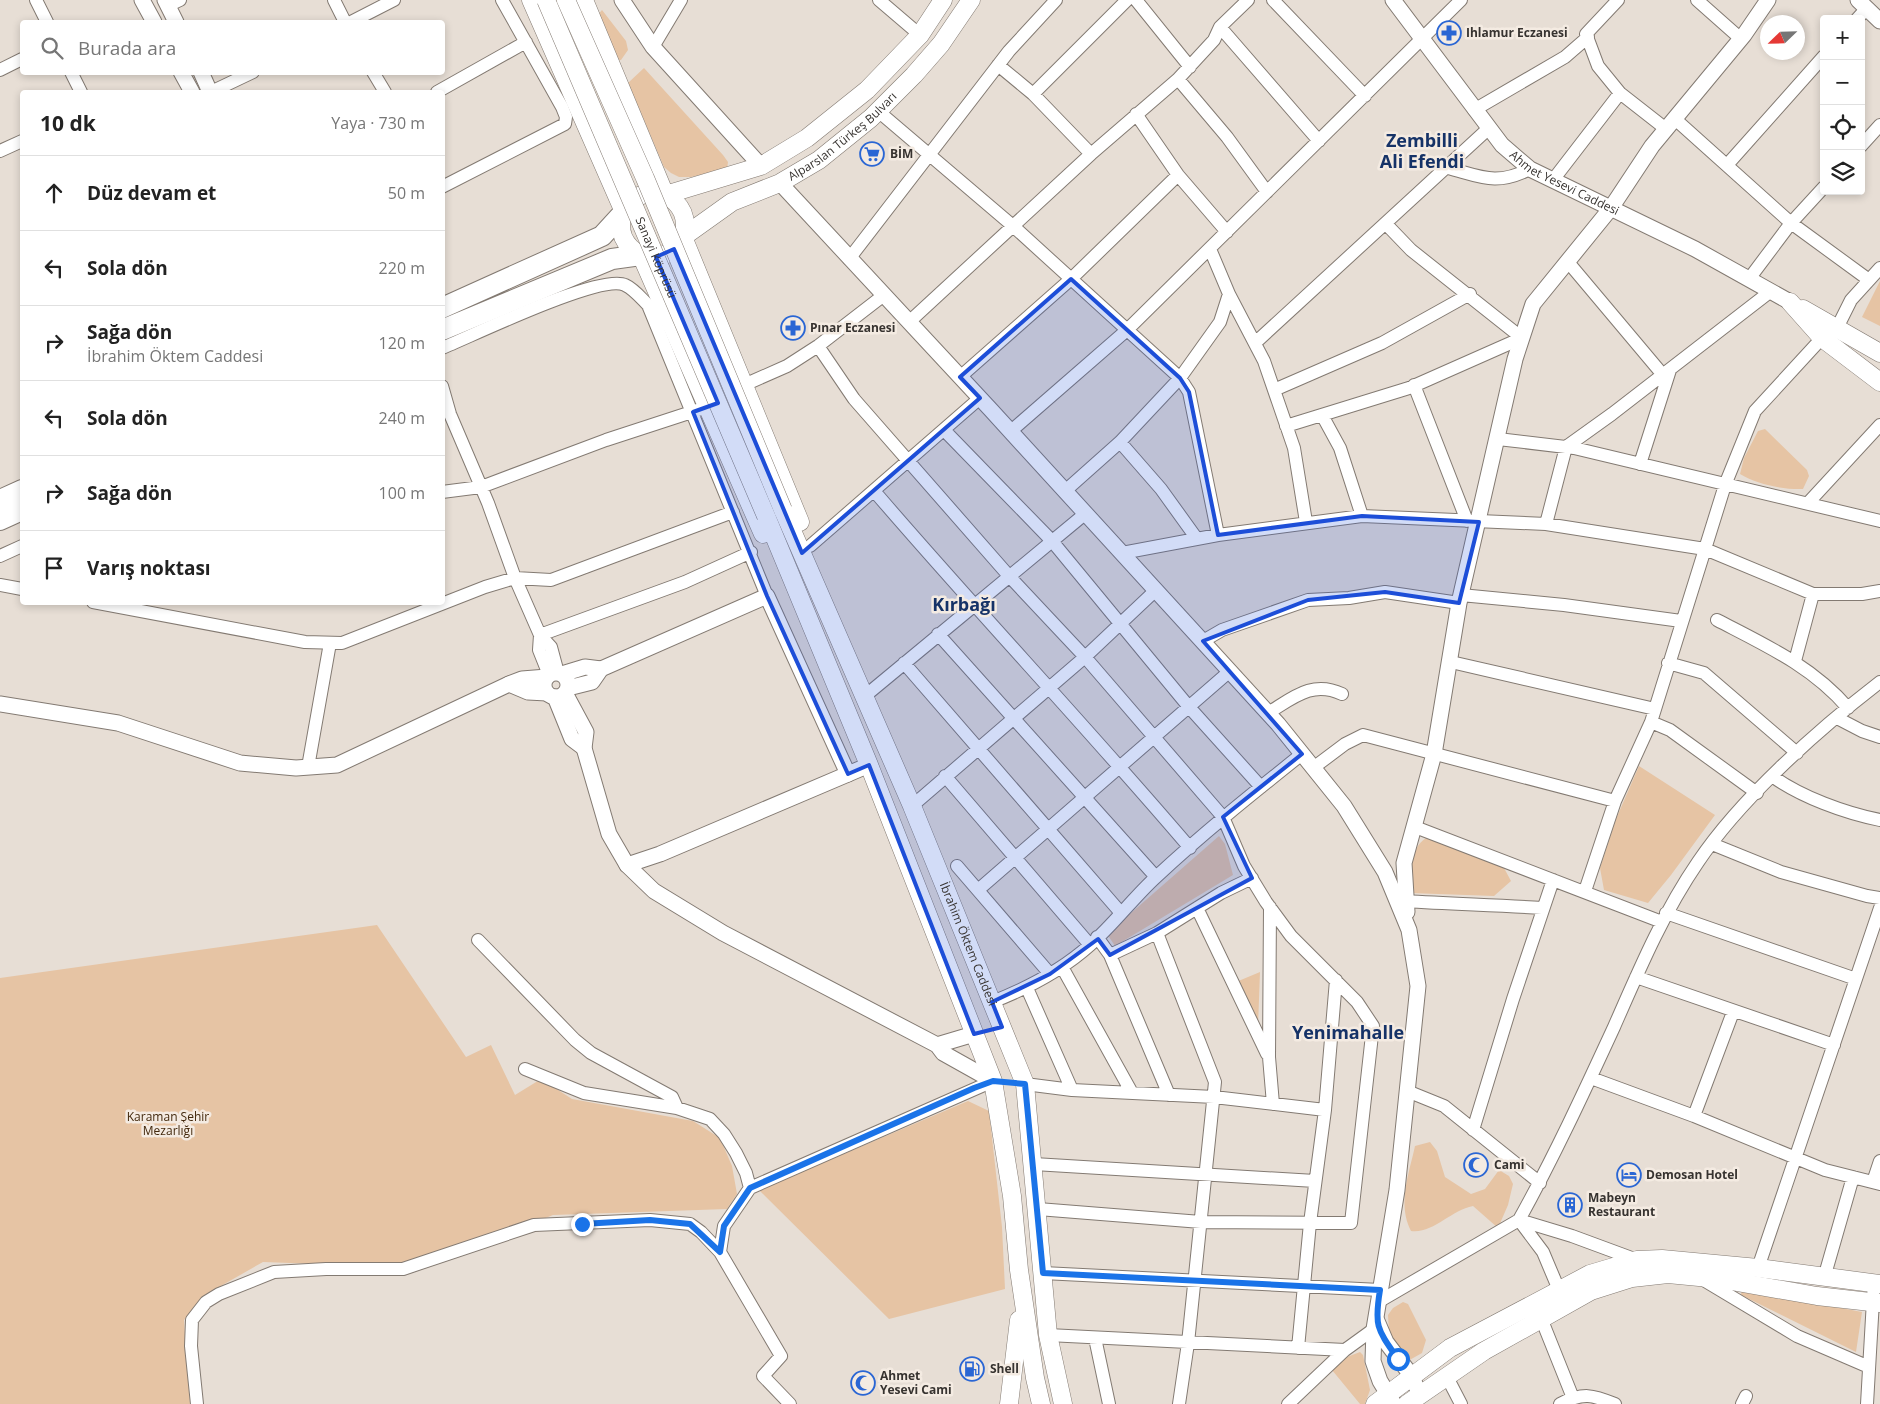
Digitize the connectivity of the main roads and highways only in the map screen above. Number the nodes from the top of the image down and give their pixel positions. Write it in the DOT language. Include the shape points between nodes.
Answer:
graph roads {
  1 [pos="532,0"];
  2 [pos="546,0"];
  3 [pos="566,0"];
  4 [pos="584,0"];
  5 [pos="944,0"];
  6 [pos="971,0"];
  7 [pos="722,178"];
  8 [pos="665,195"];
  9 [pos="732,202"];
  10 [pos="624,212"];
  11 [pos="602,236"];
  12 [pos="683,237"];
  13 [pos="641,255"];
  14 [pos="612,259"];
  15 [pos="1790,302"];
  16 [pos="445,307"];
  17 [pos="445,329"];
  18 [pos="1830,333"];
  19 [pos="1880,353"];
  20 [pos="1876,373"];
  21 [pos="20,491"];
  22 [pos="0,500"];
  23 [pos="783,510"];
  24 [pos="20,511"];
  25 [pos="0,520"];
  26 [pos="842,646"];
  27 [pos="821,648"];
  28 [pos="1002,1027"];
  29 [pos="974,1034"];
  30 [pos="993,1081"];
  31 [pos="1025,1084"];
  32 [pos="1019,1270"];
  33 [pos="1877,1284"];
  34 [pos="1877,1303"];
  35 [pos="1414,1400"];
  36 [pos="1385,1401"];
  37 [pos="1008,1404"];
  38 [pos="1041,1404"];
  39 [pos="1063,1404"];
  1 -- 10 [label="main road"];
  2 -- 27 [label="main road, Sanayi Köprüsü, bridge"];
  3 -- 23 [label="main road, Sanayi Köprüsü, bridge" via="645,178"];
  4 -- 8 [label="main road"];
  5 -- 7 [label="main road, Alparslan Türkeş Bulvarı" via="920,35 866,90 807,138 760,166"];
  6 -- 9 [label="main road, Alparslan Türkeş Bulvarı" via="941,44 878,111 819,160 780,183"];
  7 -- 8 [label="main road, Alparslan Türkeş Bulvarı"];
  7 -- 9 [label="main road" via="714,196 722,202"];
  8 -- 10 [label="main road" via="636,197"];
  8 -- 12 [label="main road" via="677,204 684,217"];
  9 -- 12 [label="main road, Alparslan Türkeş Bulvarı"];
  10 -- 11 [label="main road"];
  10 -- 13 [label="main road" via="622,232 629,246"];
  11 -- 14 [label="main road" via="614,244"];
  11 -- 16 [label="main road"];
  12 -- 13 [label="main road" via="670,252 661,256"];
  12 -- 26 [label="main road" via="810,546"];
  13 -- 14 [label="main road"];
  13 -- 27 [label="main road" via="701,409 780,574"];
  14 -- 17 [label="main road"];
  15 -- 18 [label="main road, Ahmet Yesevi Caddesi"];
  18 -- 19 [label="main road, Ahmet Yesevi Caddesi"];
  18 -- 20 [label="main road, Ahmet Yesevi Caddesi"];
  21 -- 22 [label="main road"];
  23 -- 26 [label="main road, İbrahim Öktem Caddesi"];
  24 -- 25 [label="main road"];
  26 -- 28 [label="main road, İbrahim Öktem Caddesi" via="912,806"];
  27 -- 29 [label="main road"];
  28 -- 29 [label="main road"];
  28 -- 31 [label="main road, İbrahim Öktem Caddesi"];
  29 -- 30 [label="main road"];
  30 -- 31 [label="main road"];
  30 -- 32 [label="main road" via="1012,1196"];
  31 -- 39 [label="main road, İbrahim Öktem Caddesi" via="1048,1335"];
  32 -- 37 [label="main road" via="1019,1330"];
  32 -- 38 [label="main road"];
  33 -- 36 [label="main road" via="1758,1268 1662,1259 1638,1260 1590,1274 1450,1348 1411,1375"];
  34 -- 35 [label="main road" via="1699,1277 1668,1274 1632,1278 1591,1291 1542,1318 1484,1351"];
}
